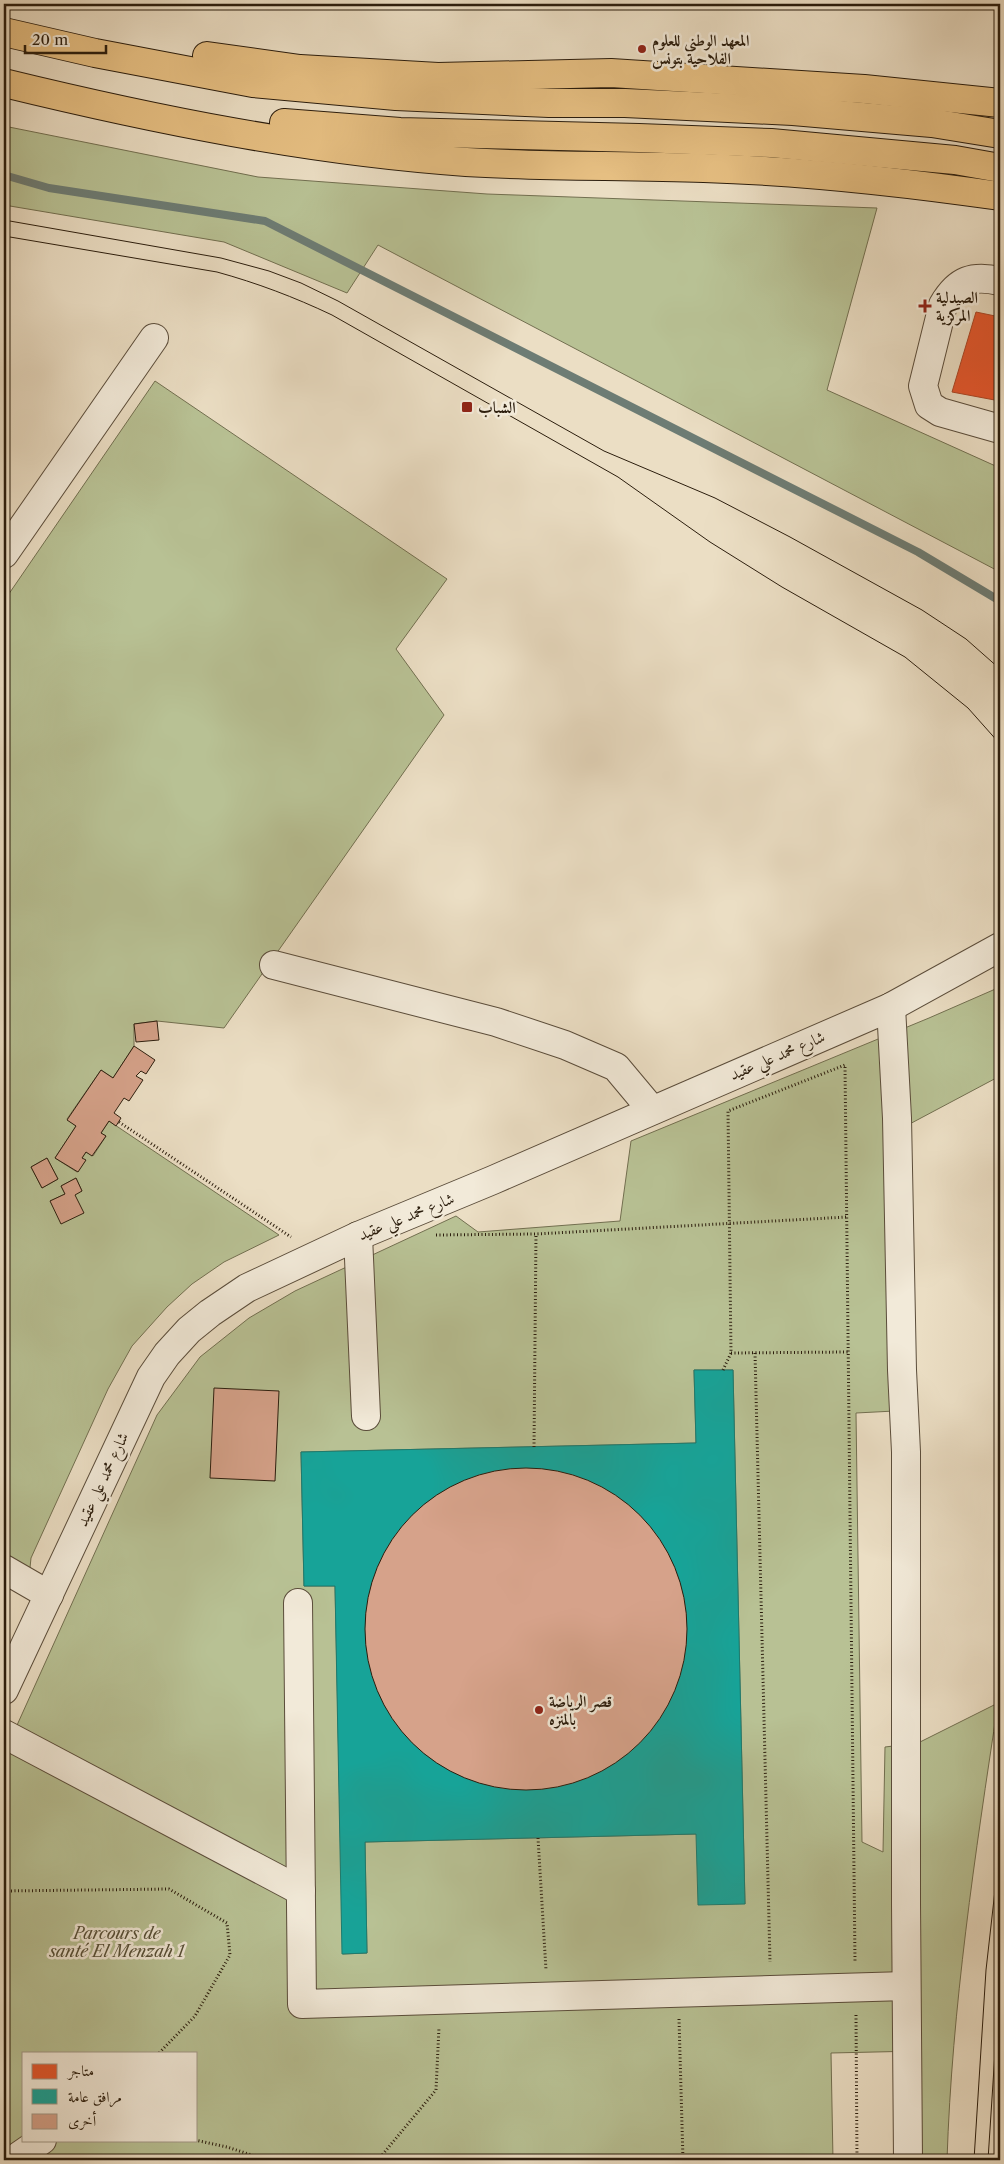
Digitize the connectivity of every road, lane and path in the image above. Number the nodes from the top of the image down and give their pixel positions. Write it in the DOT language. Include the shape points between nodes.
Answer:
graph roads {
  1 [pos="12,34"];
  2 [pos="4,82"];
  3 [pos="1000,103"];
  4 [pos="1000,134"];
  5 [pos="1000,168"];
  6 [pos="1000,196"];
  7 [pos="1000,280"];
  8 [pos="154,338"];
  9 [pos="1000,428"];
  10 [pos="4,554"];
  11 [pos="995,952"];
  12 [pos="274,965"];
  13 [pos="891,1007"];
  14 [pos="652,1110"];
  15 [pos="119,1122"];
  16 [pos="847,1217"];
  17 [pos="730,1223"];
  18 [pos="536,1234"];
  19 [pos="427,1235"];
  20 [pos="358,1236"];
  21 [pos="317,1254"];
  22 [pos="848,1352"];
  23 [pos="755,1353"];
  24 [pos="731,1354"];
  25 [pos="723,1370"];
  26 [pos="366,1416"];
  27 [pos="534,1447"];
  28 [pos="4,1569"];
  29 [pos="50,1595"];
  30 [pos="298,1603"];
  31 [pos="4,1690"];
  32 [pos="4,1734"];
  33 [pos="538,1838"];
  34 [pos="301,1890"];
  35 [pos="4,1891"];
  36 [pos="906,1986"];
  37 [pos="856,1988"];
  38 [pos="771,1990"];
  39 [pos="679,1993"];
  40 [pos="547,1996"];
  41 [pos="440,2000"];
  42 [pos="160,2052"];
  43 [pos="198,2141"];
  44 [pos="39,2142"];
  45 [pos="13,2160"];
  46 [pos="267,2160"];
  47 [pos="378,2160"];
  48 [pos="683,2160"];
  49 [pos="857,2160"];
  50 [pos="908,2160"];
  1 -- 3 [label="highway" via="300,69 438,78 611,73 864,90"];
  1 -- 4 [label="highway" via="253,83 396,96 549,104 625,103 793,111 932,123"];
  2 -- 5 [label="highway" via="234,120 400,132 771,143 955,160"];
  2 -- 6 [label="highway" via="197,126 352,151 467,162 705,168 830,175"];
  7 -- 9 [label="street" via="972,278 948,294 942,304 923,386 929,405 940,412"];
  8 -- 10 [label="street"];
  11 -- 13 [label="street, شارع محمد علي عقيد"];
  12 -- 14 [label="street" via="496,1022 565,1045 616,1068"];
  13 -- 14 [label="street, شارع محمد علي عقيد"];
  13 -- 36 [label="street" via="906,1452"];
  14 -- 20 [label="street, شارع محمد علي عقيد"];
  15 -- 21 [label="path"];
  16 -- 17 [label="path"];
  16 -- 17 [label="path" via="845,1065 728,1112"];
  16 -- 22 [label="path"];
  17 -- 18 [label="path"];
  17 -- 24 [label="path"];
  18 -- 19 [label="path"];
  18 -- 27 [label="path"];
  20 -- 21 [label="street, شارع محمد علي عقيد"];
  20 -- 26 [label="street"];
  21 -- 29 [label="street, شارع محمد علي عقيد" via="239,1293 189,1330 168,1354 138,1402"];
  22 -- 23 [label="path"];
  22 -- 37 [label="path"];
  23 -- 24 [label="path"];
  23 -- 38 [label="path"];
  24 -- 25 [label="path"];
  28 -- 29 [label="street"];
  29 -- 31 [label="street, شارع محمد علي عقيد"];
  30 -- 34 [label="street"];
  32 -- 34 [label="street"];
  33 -- 40 [label="path"];
  34 -- 41 [label="street" via="302,2004"];
  35 -- 42 [label="path" via="169,1889 227,1923 230,1955 195,2016"];
  36 -- 37 [label="street"];
  36 -- 50 [label="street"];
  37 -- 38 [label="street"];
  37 -- 49 [label="path"];
  38 -- 39 [label="street"];
  39 -- 40 [label="street"];
  39 -- 48 [label="path"];
  40 -- 41 [label="street"];
  41 -- 47 [label="path" via="436,2090"];
  43 -- 46 [label="path"];
  44 -- 45 [label="street"];
}
